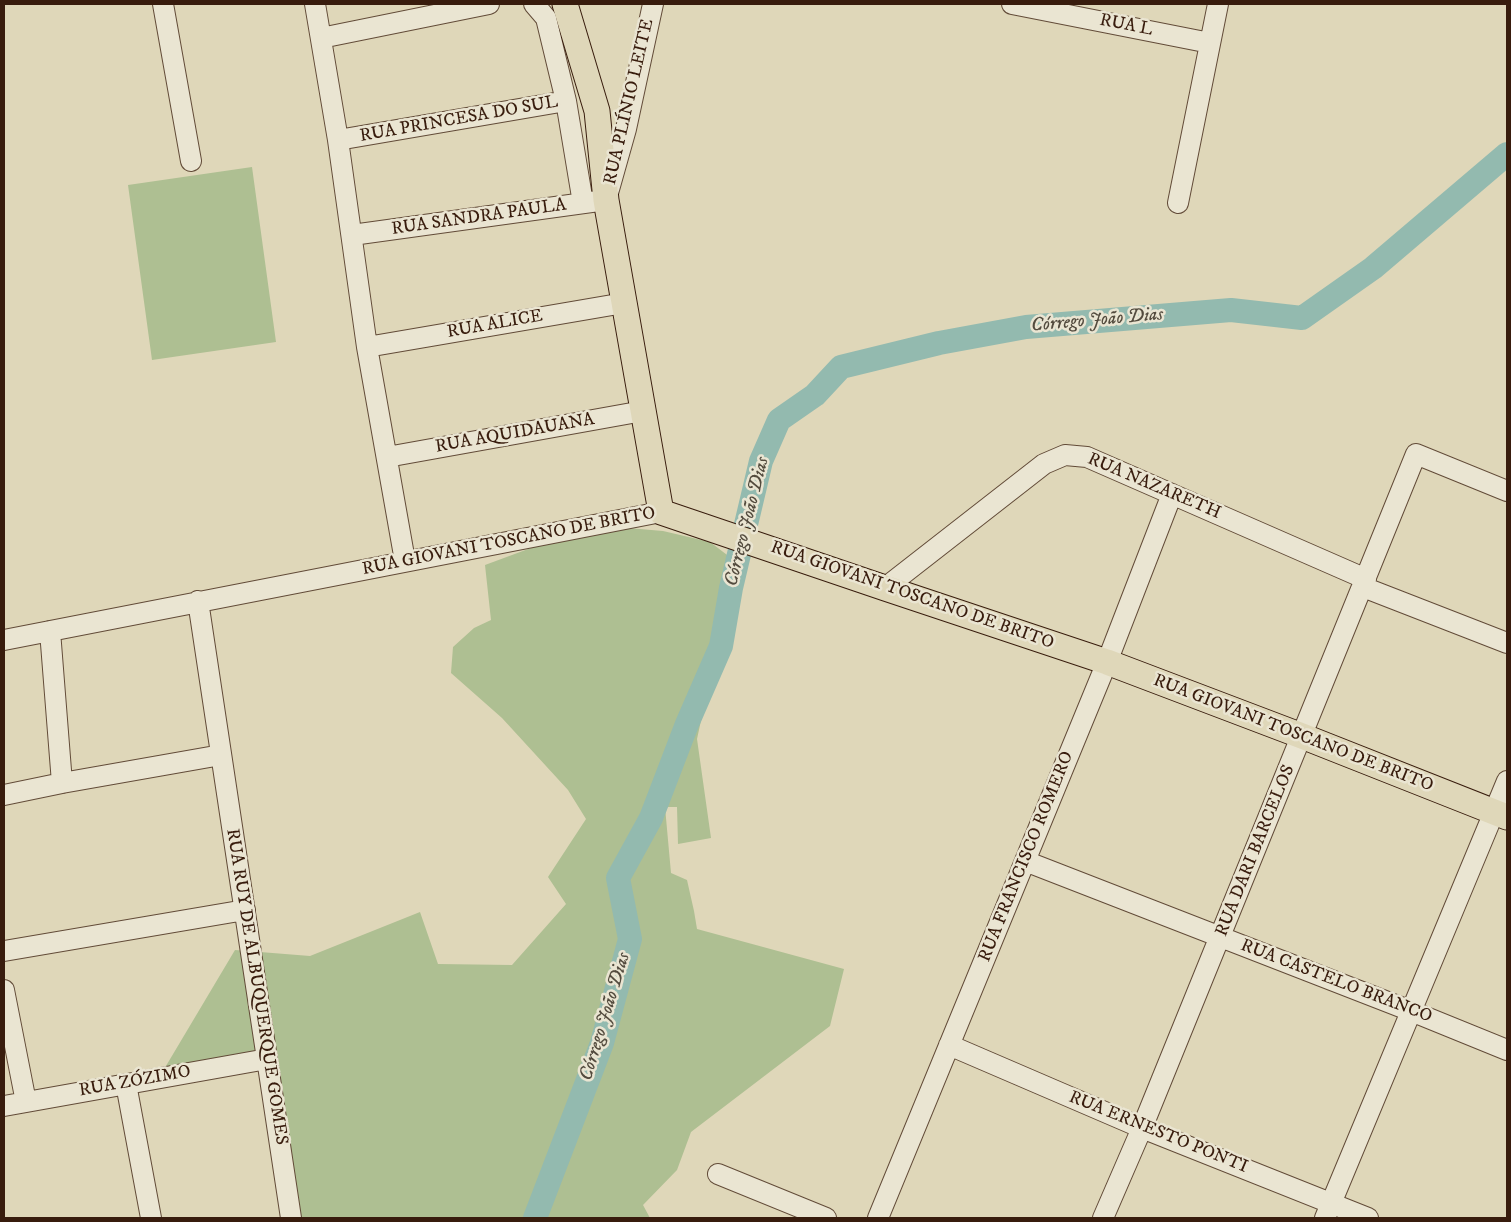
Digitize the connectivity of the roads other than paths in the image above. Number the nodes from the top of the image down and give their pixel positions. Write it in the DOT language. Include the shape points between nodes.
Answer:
graph roads {
  1 [pos="163,4"];
  2 [pos="315,4"];
  3 [pos="490,4"];
  4 [pos="534,4"];
  5 [pos="565,4"];
  6 [pos="653,4"];
  7 [pos="1012,4"];
  8 [pos="1218,4"];
  9 [pos="321,38"];
  10 [pos="1210,43"];
  11 [pos="566,101"];
  12 [pos="338,140"];
  13 [pos="191,161"];
  14 [pos="595,202"];
  15 [pos="1178,203"];
  16 [pos="352,235"];
  17 [pos="624,303"];
  18 [pos="367,347"];
  19 [pos="643,411"];
  20 [pos="387,457"];
  21 [pos="1507,491"];
  22 [pos="1172,494"];
  23 [pos="661,512"];
  24 [pos="405,561"];
  25 [pos="1364,583"];
  26 [pos="884,588"];
  27 [pos="198,601"];
  28 [pos="50,631"];
  29 [pos="4,640"];
  30 [pos="1507,643"];
  31 [pos="1107,662"];
  32 [pos="1302,736"];
  33 [pos="221,755"];
  34 [pos="1507,782"];
  35 [pos="62,783"];
  36 [pos="4,794"];
  37 [pos="1501,814"];
  38 [pos="1025,861"];
  39 [pos="245,910"];
  40 [pos="1220,937"];
  41 [pos="4,951"];
  42 [pos="4,990"];
  43 [pos="1412,1011"];
  44 [pos="949,1045"];
  45 [pos="1507,1050"];
  46 [pos="267,1059"];
  47 [pos="126,1084"];
  48 [pos="26,1102"];
  49 [pos="4,1106"];
  50 [pos="1142,1128"];
  51 [pos="718,1174"];
  52 [pos="1328,1211"];
  53 [pos="151,1218"];
  54 [pos="291,1218"];
  55 [pos="826,1218"];
  56 [pos="878,1218"];
  57 [pos="1103,1218"];
  58 [pos="1368,1218"];
  1 -- 13 [label="street"];
  2 -- 9 [label="street"];
  3 -- 9 [label="street"];
  4 -- 11 [label="street" via="546,18"];
  5 -- 14 [label="main road" via="598,111"];
  6 -- 14 [label="street, RUA PLÍNIO LEITE" via="626,129"];
  7 -- 10 [label="street, RUA L"];
  8 -- 10 [label="street"];
  9 -- 12 [label="street"];
  10 -- 15 [label="street"];
  11 -- 12 [label="street, RUA PRINCESA DO SUL"];
  11 -- 14 [label="street, RUA PRINCESA DO SUL"];
  12 -- 16 [label="street"];
  14 -- 16 [label="street, RUA SANDRA PAULA"];
  14 -- 17 [label="main road"];
  16 -- 18 [label="street"];
  17 -- 18 [label="street, RUA ALICE"];
  17 -- 19 [label="main road"];
  18 -- 20 [label="street"];
  19 -- 20 [label="street, RUA AQUIDAUANA"];
  19 -- 23 [label="main road"];
  20 -- 24 [label="street"];
  21 -- 25 [label="street, RUA DARI BARCELOS" via="1416,454"];
  22 -- 25 [label="street, RUA NAZARETH"];
  22 -- 26 [label="street, RUA NAZARETH" via="1087,457 1065,455 1044,464"];
  22 -- 31 [label="street, RUA FRANCISCO ROMERO"];
  23 -- 24 [label="street, RUA GIOVANI TOSCANO DE BRITO"];
  23 -- 26 [label="main road, RUA GIOVANI TOSCANO DE BRITO"];
  24 -- 27 [label="street, RUA GIOVANI TOSCANO DE BRITO"];
  25 -- 30 [label="street, RUA NAZARETH"];
  25 -- 32 [label="street, RUA DARI BARCELOS"];
  26 -- 31 [label="main road, RUA GIOVANI TOSCANO DE BRITO"];
  27 -- 28 [label="street, RUA GIOVANI TOSCANO DE BRITO"];
  27 -- 33 [label="street, RUA RUY DE ALBUQUERQUE GOMES"];
  28 -- 29 [label="street, RUA GIOVANI TOSCANO DE BRITO"];
  28 -- 35 [label="street"];
  31 -- 32 [label="main road, RUA GIOVANI TOSCANO DE BRITO"];
  31 -- 38 [label="street, RUA FRANCISCO ROMERO"];
  32 -- 37 [label="main road, RUA GIOVANI TOSCANO DE BRITO"];
  32 -- 40 [label="street, RUA DARI BARCELOS"];
  33 -- 35 [label="street"];
  33 -- 39 [label="street, RUA RUY DE ALBUQUERQUE GOMES"];
  34 -- 37 [label="street"];
  35 -- 36 [label="street"];
  37 -- 43 [label="street"];
  38 -- 40 [label="street, RUA CASTELO BRANCO"];
  38 -- 44 [label="street, RUA FRANCISCO ROMERO"];
  39 -- 41 [label="street"];
  39 -- 46 [label="street, RUA RUY DE ALBUQUERQUE GOMES"];
  40 -- 43 [label="street, RUA CASTELO BRANCO"];
  40 -- 50 [label="street, RUA DARI BARCELOS"];
  42 -- 48 [label="street"];
  43 -- 45 [label="street, RUA CASTELO BRANCO"];
  43 -- 52 [label="street"];
  44 -- 50 [label="street, RUA ERNESTO PONTI"];
  44 -- 56 [label="street, RUA FRANCISCO ROMERO"];
  46 -- 47 [label="street, RUA ZÓZIMO"];
  46 -- 54 [label="street, RUA RUY DE ALBUQUERQUE GOMES"];
  47 -- 48 [label="street, RUA ZÓZIMO"];
  47 -- 53 [label="street"];
  48 -- 49 [label="street, RUA ZÓZIMO"];
  50 -- 52 [label="street, RUA ERNESTO PONTI"];
  50 -- 57 [label="street, RUA DARI BARCELOS"];
  51 -- 55 [label="street"];
  52 -- 58 [label="street, RUA ERNESTO PONTI"];
}
